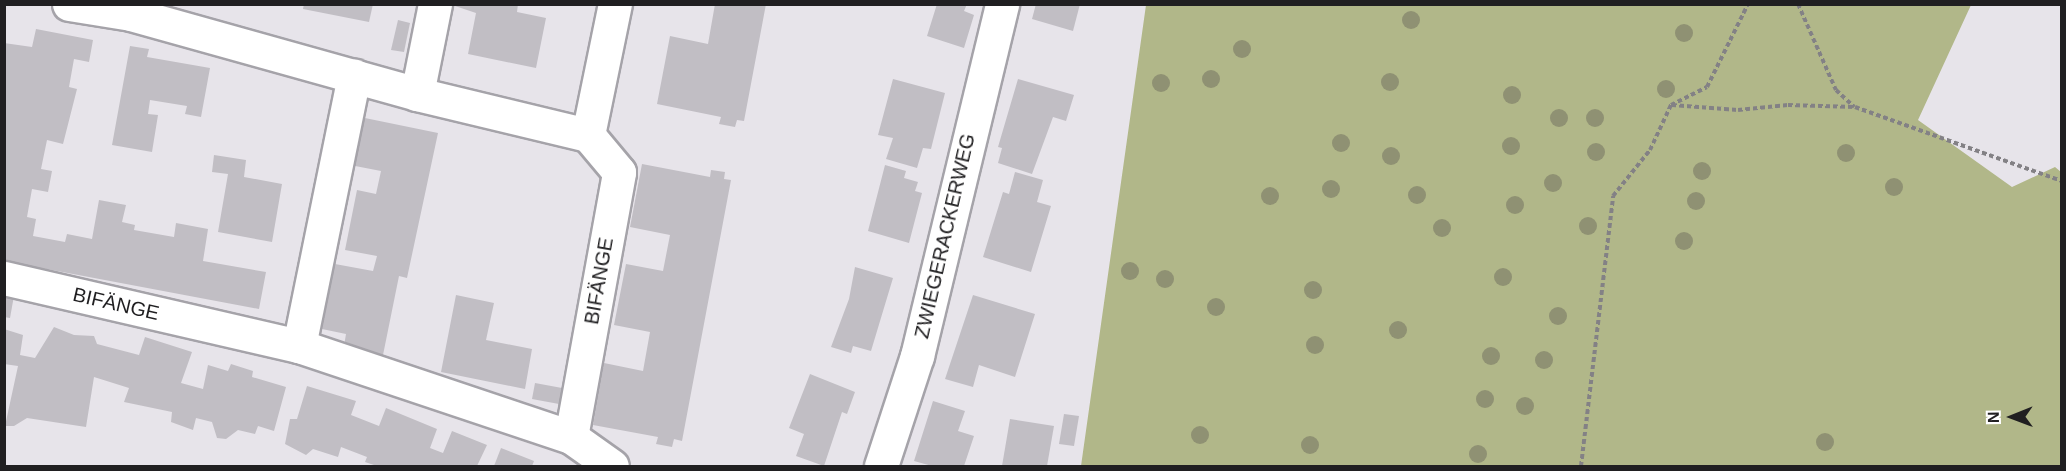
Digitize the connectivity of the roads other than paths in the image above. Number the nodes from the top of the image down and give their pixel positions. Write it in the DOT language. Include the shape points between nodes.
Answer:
graph roads {
  1 [pos="69,4"];
  2 [pos="435,4"];
  3 [pos="615,4"];
  4 [pos="1002,4"];
  5 [pos="132,9"];
  6 [pos="354,76"];
  7 [pos="417,94"];
  8 [pos="588,135"];
  9 [pos="4,278"];
  10 [pos="298,346"];
  11 [pos="571,437"];
  12 [pos="612,466"];
  13 [pos="881,466"];
  1 -- 5 [label="street"];
  2 -- 7 [label="street"];
  3 -- 8 [label="street"];
  4 -- 13 [label="street, ZWIEGERACKERWEG" via="917,356"];
  5 -- 6 [label="street"];
  6 -- 7 [label="street"];
  6 -- 10 [label="street"];
  7 -- 8 [label="street"];
  8 -- 11 [label="street, BIFÄNGE" via="619,172"];
  9 -- 10 [label="street, BIFÄNGE"];
  10 -- 11 [label="street, BIFÄNGE"];
  11 -- 12 [label="street, BIFÄNGE"];
}
